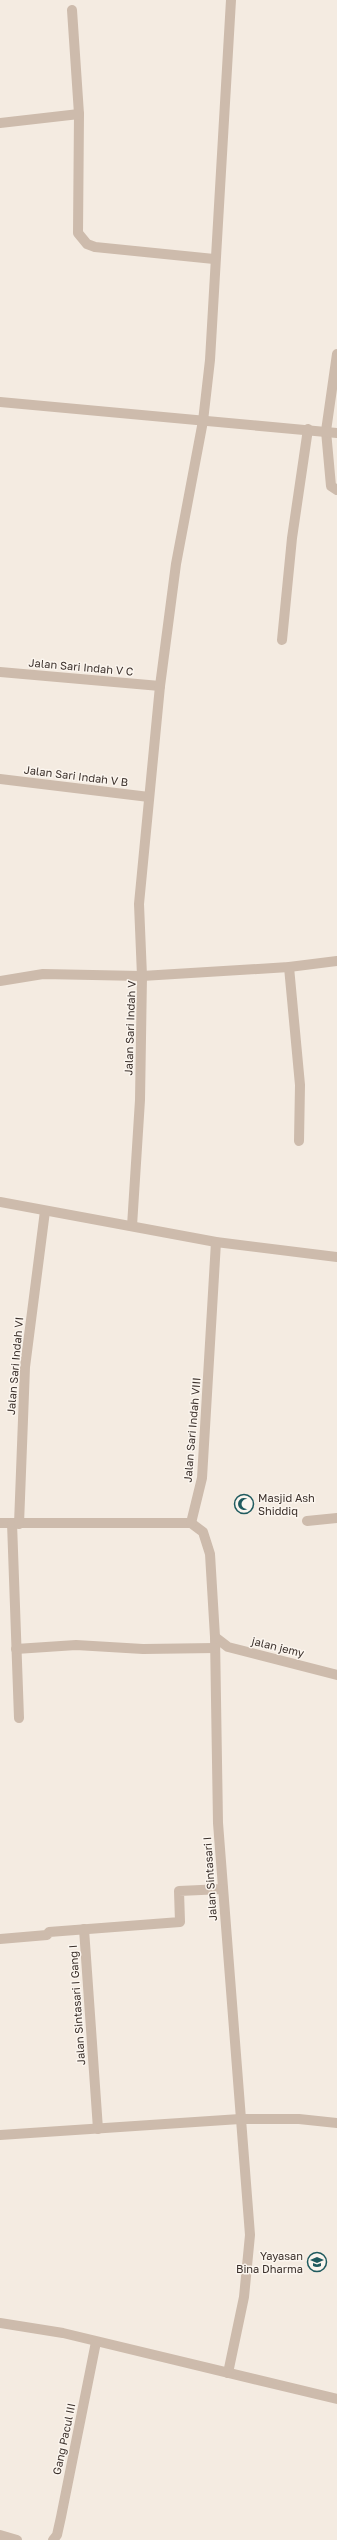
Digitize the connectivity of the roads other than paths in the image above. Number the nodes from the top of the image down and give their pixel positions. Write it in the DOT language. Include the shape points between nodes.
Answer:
graph roads {
  1 [pos="231,0"];
  2 [pos="72,10"];
  3 [pos="79,114"];
  4 [pos="0,123"];
  5 [pos="214,258"];
  6 [pos="337,354"];
  7 [pos="0,402"];
  8 [pos="203,421"];
  9 [pos="308,429"];
  10 [pos="326,431"];
  11 [pos="337,433"];
  12 [pos="337,490"];
  13 [pos="282,640"];
  14 [pos="0,672"];
  15 [pos="160,686"];
  16 [pos="0,779"];
  17 [pos="149,797"];
  18 [pos="337,961"];
  19 [pos="289,968"];
  20 [pos="142,976"];
  21 [pos="0,981"];
  22 [pos="299,1140"];
  23 [pos="0,1202"];
  24 [pos="45,1211"];
  25 [pos="132,1226"];
  26 [pos="216,1242"];
  27 [pos="337,1257"];
  28 [pos="337,1518"];
  29 [pos="307,1521"];
  30 [pos="0,1523"];
  31 [pos="191,1523"];
  32 [pos="15,1524"];
  33 [pos="215,1637"];
  34 [pos="215,1648"];
  35 [pos="16,1649"];
  36 [pos="337,1675"];
  37 [pos="19,1718"];
  38 [pos="223,1889"];
  39 [pos="84,1929"];
  40 [pos="0,1939"];
  41 [pos="240,2119"];
  42 [pos="337,2123"];
  43 [pos="98,2129"];
  44 [pos="0,2135"];
  45 [pos="0,2323"];
  46 [pos="96,2342"];
  47 [pos="228,2373"];
  48 [pos="337,2399"];
  49 [pos="0,2535"];
  50 [pos="17,2540"];
  51 [pos="54,2540"];
  1 -- 5 [label="street"];
  2 -- 3 [label="street"];
  3 -- 4 [label="street"];
  3 -- 5 [label="street" via="77,224 82,240 95,247"];
  5 -- 8 [label="street" via="210,360"];
  6 -- 10 [label="street"];
  7 -- 8 [label="street"];
  8 -- 9 [label="street"];
  8 -- 15 [label="street" via="176,564"];
  9 -- 10 [label="street"];
  9 -- 13 [label="street" via="292,538"];
  10 -- 11 [label="street"];
  10 -- 12 [label="street" via="331,486"];
  14 -- 15 [label="street, Jalan Sari Indah V C"];
  15 -- 17 [label="street"];
  16 -- 17 [label="street, Jalan Sari Indah V B"];
  17 -- 20 [label="street" via="139,904"];
  18 -- 19 [label="street, Jalan Sari Indah V"];
  19 -- 20 [label="street, Jalan Sari Indah V"];
  19 -- 22 [label="street" via="300,1085"];
  20 -- 21 [label="street" via="43,974"];
  20 -- 25 [label="street, Jalan Sari Indah V" via="140,1100"];
  23 -- 24 [label="street"];
  24 -- 25 [label="street"];
  24 -- 32 [label="street, Jalan Sari Indah VI" via="25,1367"];
  25 -- 26 [label="street"];
  26 -- 27 [label="street"];
  26 -- 31 [label="street, Jalan Sari Indah VIII" via="202,1478"];
  28 -- 29 [label="street"];
  30 -- 32 [label="street"];
  31 -- 32 [label="street"];
  31 -- 33 [label="street, Jalan Sintasari I" via="203,1532 210,1554"];
  32 -- 35 [label="street, Jalan Sari Indah VI"];
  33 -- 34 [label="street, Jalan Sintasari I"];
  33 -- 36 [label="street, jalan jemy" via="228,1647"];
  34 -- 35 [label="street" via="143,1649 76,1645"];
  34 -- 38 [label="street, Jalan Sintasari I" via="217,1802"];
  35 -- 37 [label="street, Jalan Sari Indah VI"];
  38 -- 39 [label="street, Jalan Sintasari I Gang I" via="179,1891 180,1922"];
  38 -- 41 [label="street, Jalan Sintasari I"];
  39 -- 40 [label="street"];
  39 -- 43 [label="street, Jalan Sintasari I Gang I"];
  41 -- 42 [label="street" via="299,2118"];
  41 -- 43 [label="street"];
  41 -- 47 [label="street, Jalan Sintasari I" via="250,2235 244,2297"];
  43 -- 44 [label="street"];
  45 -- 46 [label="street" via="63,2333"];
  46 -- 47 [label="street"];
  46 -- 51 [label="street, Gang Pacul III" via="61,2517"];
  47 -- 48 [label="street"];
  49 -- 50 [label="street"];
}
